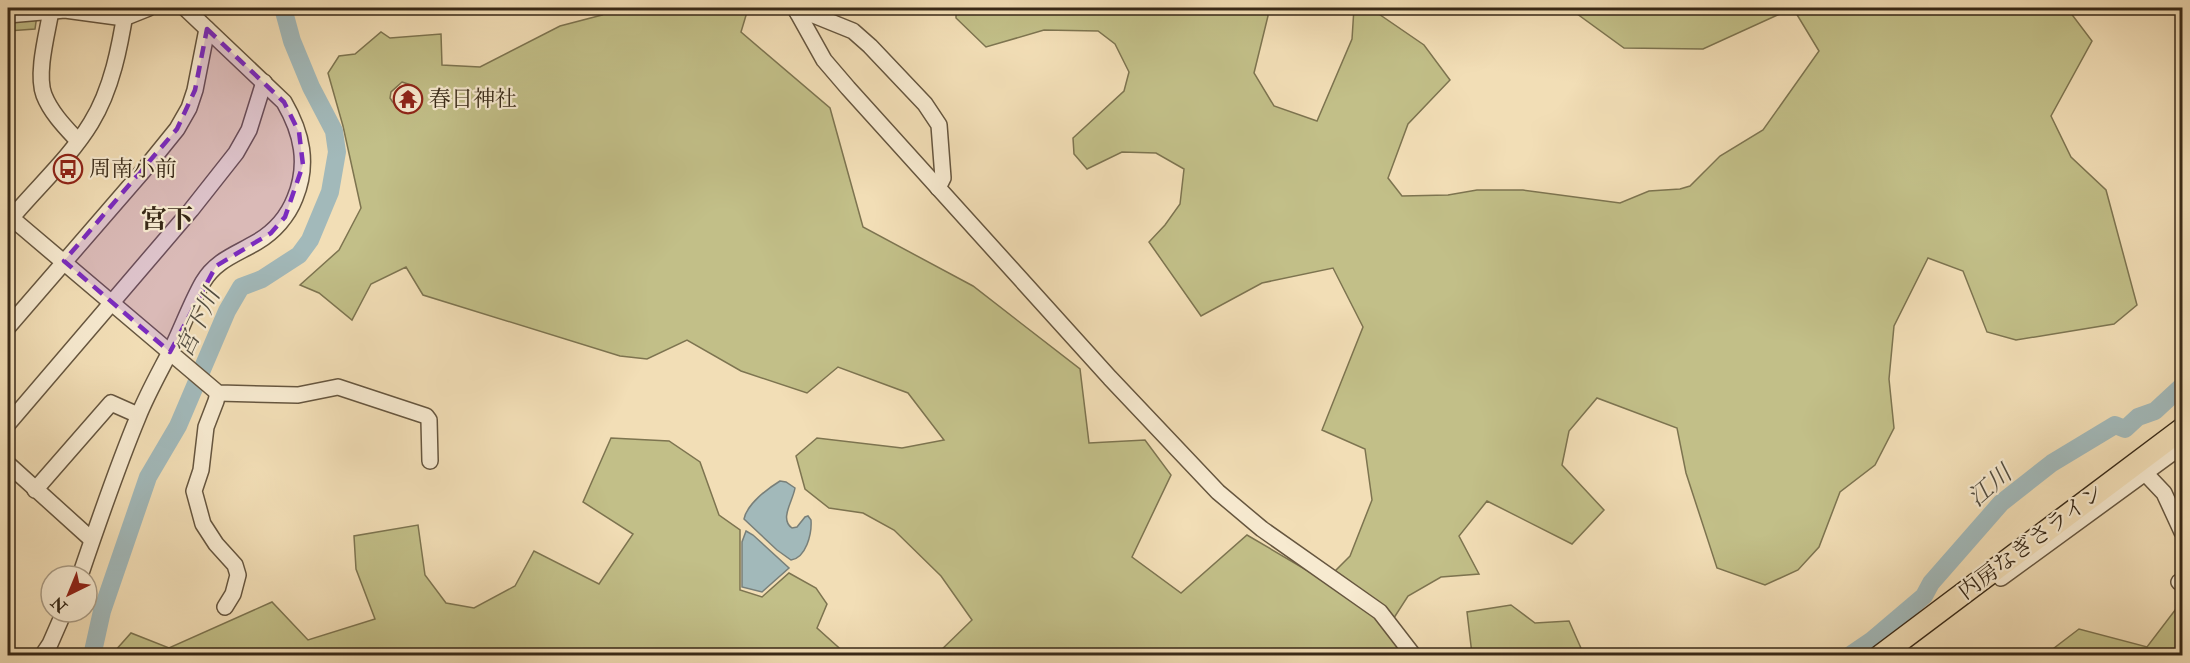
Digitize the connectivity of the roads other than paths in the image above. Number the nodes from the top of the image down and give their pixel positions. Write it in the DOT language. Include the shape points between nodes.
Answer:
graph roads {
  1 [pos="149,8"];
  2 [pos="185,8"];
  3 [pos="796,10"];
  4 [pos="51,11"];
  5 [pos="124,11"];
  6 [pos="8,15"];
  7 [pos="207,29"];
  8 [pos="264,82"];
  9 [pos="78,141"];
  10 [pos="938,188"];
  11 [pos="9,218"];
  12 [pos="64,261"];
  13 [pos="112,302"];
  14 [pos="8,327"];
  15 [pos="170,352"];
  16 [pos="215,390"];
  17 [pos="138,415"];
  18 [pos="8,424"];
  19 [pos="2182,429"];
  20 [pos="2182,446"];
  21 [pos="430,461"];
  22 [pos="8,464"];
  23 [pos="2146,474"];
  24 [pos="35,490"];
  25 [pos="2182,532"];
  26 [pos="91,539"];
  27 [pos="84,564"];
  28 [pos="225,607"];
  29 [pos="59,624"];
  30 [pos="42,656"];
  31 [pos="1414,656"];
  32 [pos="1880,656"];
  33 [pos="1894,656"];
  1 -- 5 [label="street"];
  2 -- 7 [label="street"];
  3 -- 10 [label="street" via="824,60"];
  3 -- 10 [label="street" via="853,31 925,104 939,124 943,178"];
  4 -- 5 [label="street"];
  4 -- 6 [label="street"];
  4 -- 9 [label="street" via="41,72 43,94"];
  5 -- 9 [label="street" via="109,84"];
  7 -- 8 [label="street"];
  7 -- 12 [label="street" via="195,90 177,129"];
  8 -- 13 [label="street" via="253,120 236,153"];
  8 -- 15 [label="street" via="284,102 299,132 303,165 295,200 271,233 226,258 204,280"];
  9 -- 11 [label="street"];
  10 -- 31 [label="street" via="1218,492 1262,529 1380,612"];
  11 -- 12 [label="street"];
  12 -- 13 [label="street"];
  12 -- 14 [label="street"];
  13 -- 15 [label="street"];
  13 -- 18 [label="street"];
  15 -- 16 [label="street"];
  15 -- 17 [label="street"];
  16 -- 21 [label="street" via="298,395 338,387 412,410 429,420"];
  16 -- 28 [label="street" via="216,401 206,427 201,470 194,491 203,525 236,565 238,575"];
  17 -- 24 [label="street" via="111,403"];
  17 -- 26 [label="street"];
  19 -- 32 [label="highway, 内房なぎさライン"];
  20 -- 23 [label="street"];
  22 -- 24 [label="street"];
  23 -- 25 [label="street" via="2164,493"];
  23 -- 33 [label="street"];
  24 -- 26 [label="street"];
  26 -- 27 [label="street"];
  29 -- 30 [label="street"];
}
